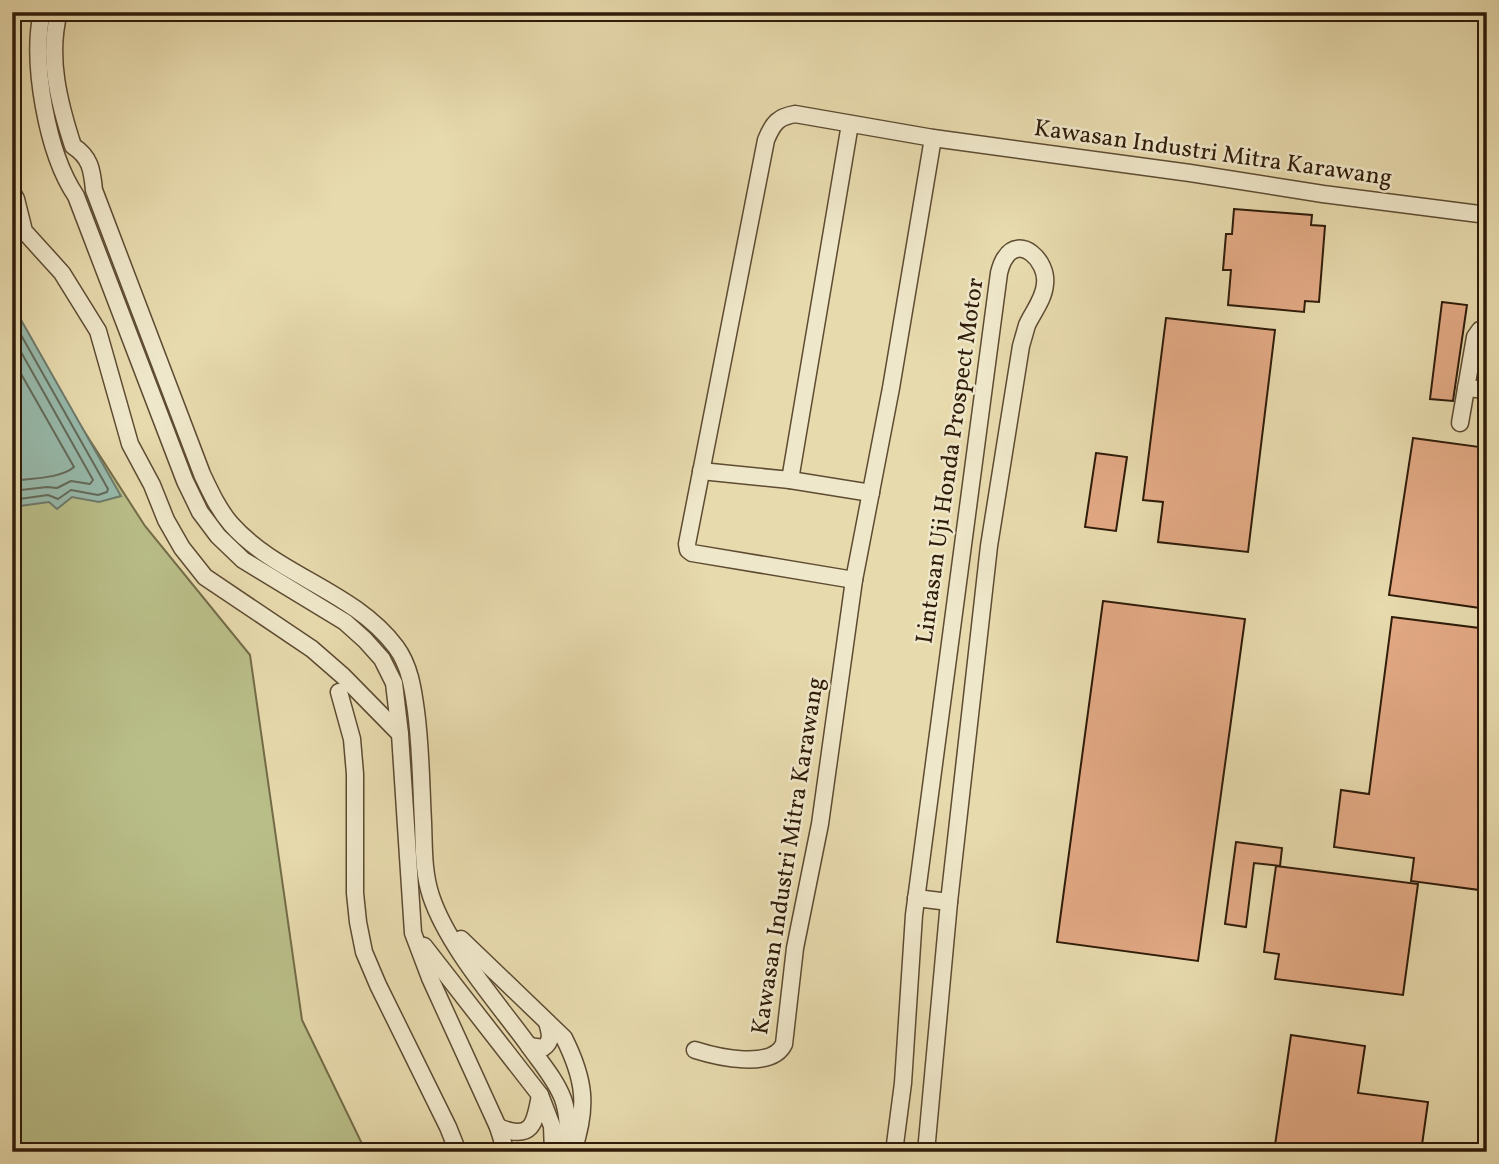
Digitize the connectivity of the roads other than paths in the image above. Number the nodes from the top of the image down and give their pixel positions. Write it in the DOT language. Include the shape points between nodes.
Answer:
graph roads {
  1 [pos="42,12"];
  2 [pos="59,12"];
  3 [pos="47,63"];
  4 [pos="850,124"];
  5 [pos="933,138"];
  6 [pos="65,149"];
  7 [pos="93,190"];
  8 [pos="12,192"];
  9 [pos="76,196"];
  10 [pos="1487,215"];
  11 [pos="1487,328"];
  12 [pos="1479,360"];
  13 [pos="1466,388"];
  14 [pos="1487,390"];
  15 [pos="1460,423"];
  16 [pos="701,471"];
  17 [pos="790,480"];
  18 [pos="871,493"];
  19 [pos="854,580"];
  20 [pos="339,692"];
  21 [pos="400,734"];
  22 [pos="916,898"];
  23 [pos="949,902"];
  24 [pos="441,921"];
  25 [pos="413,933"];
  26 [pos="547,1022"];
  27 [pos="528,1046"];
  28 [pos="695,1050"];
  29 [pos="540,1094"];
  30 [pos="498,1127"];
  31 [pos="458,1152"];
  32 [pos="506,1152"];
  33 [pos="553,1152"];
  34 [pos="570,1152"];
  35 [pos="894,1152"];
  36 [pos="926,1152"];
  1 -- 3 [label="street"];
  2 -- 3 [label="street"];
  3 -- 6 [label="street" via="43,106"];
  4 -- 5 [label="street, Kawasan Industri Mitra Karawang"];
  4 -- 16 [label="street, Kawasan Industri Mitra Karawang" via="795,114 781,116 766,140"];
  4 -- 17 [label="street"];
  5 -- 10 [label="street, Kawasan Industri Mitra Karawang"];
  5 -- 18 [label="street, Kawasan Industri Mitra Karawang"];
  6 -- 7 [label="street" via="85,154"];
  6 -- 9 [label="street" via="67,184"];
  7 -- 9 [label="street"];
  7 -- 24 [label="street" via="216,503 255,545 356,607 397,649 412,680 425,870"];
  8 -- 21 [label="street" via="24,231 62,273 98,331 130,444 182,548 205,577 344,676"];
  9 -- 21 [label="street" via="200,512 243,560 345,622 365,640 394,683"];
  11 -- 12 [label="street" via="1475,337"];
  12 -- 13 [label="street"];
  13 -- 14 [label="street"];
  13 -- 15 [label="street"];
  16 -- 17 [label="street"];
  16 -- 19 [label="street, Kawasan Industri Mitra Karawang" via="687,544 692,553"];
  17 -- 18 [label="street"];
  18 -- 19 [label="street, Kawasan Industri Mitra Karawang"];
  19 -- 28 [label="street, Kawasan Industri Mitra Karawang" via="784,1044 772,1058 761,1059"];
  20 -- 31 [label="street" via="352,739 355,893 364,952"];
  21 -- 25 [label="street"];
  22 -- 23 [label="street"];
  22 -- 23 [label="street, Lintasan Uji Honda Prospect Motor" via="999,273 1005,256 1023,250 1041,262 1045,287 1021,346 989,546"];
  22 -- 35 [label="street, Lintasan Uji Honda Prospect Motor"];
  23 -- 36 [label="street, Lintasan Uji Honda Prospect Motor"];
  24 -- 26 [label="street"];
  24 -- 27 [label="street"];
  25 -- 29 [label="street"];
  25 -- 30 [label="street"];
  26 -- 27 [label="street" via="549,1044"];
  26 -- 34 [label="street" via="564,1038 580,1080 581,1126"];
  27 -- 34 [label="street" via="563,1099"];
  29 -- 30 [label="street" via="535,1123 525,1132"];
  29 -- 33 [label="street" via="552,1126"];
  30 -- 32 [label="street"];
}
